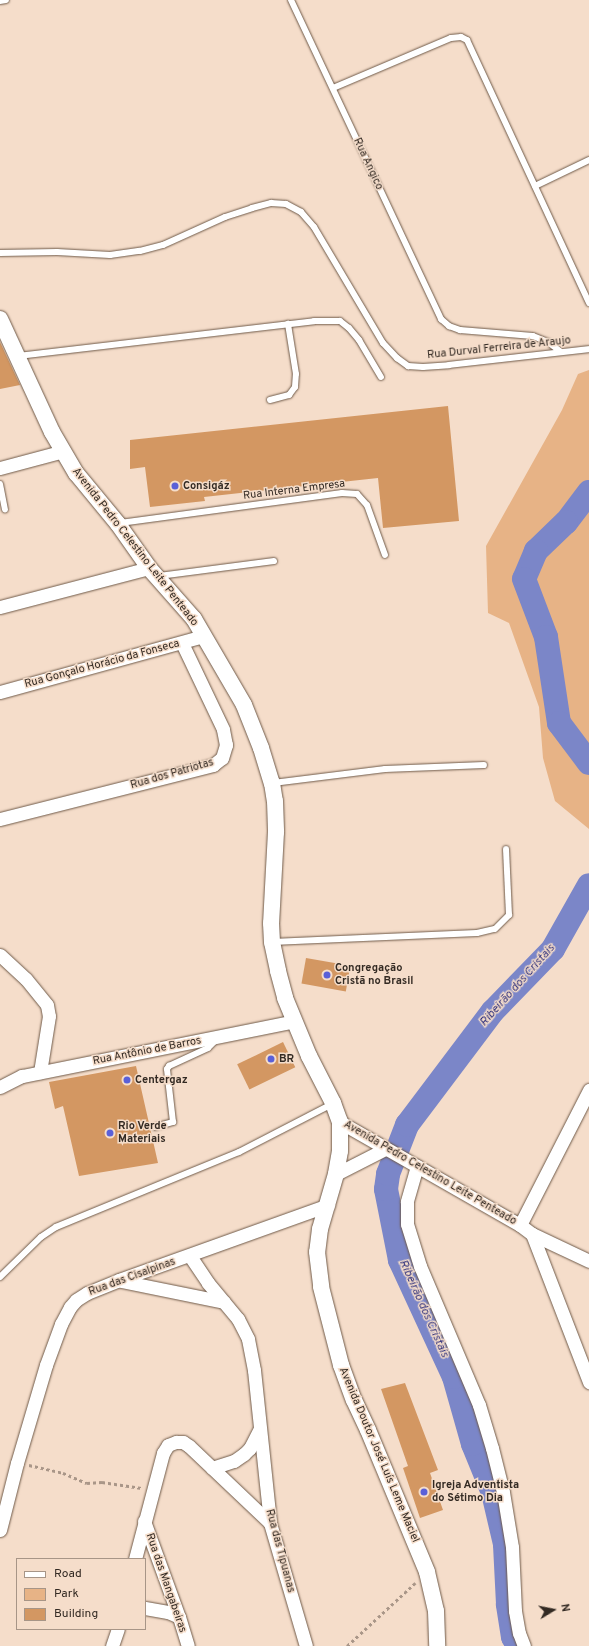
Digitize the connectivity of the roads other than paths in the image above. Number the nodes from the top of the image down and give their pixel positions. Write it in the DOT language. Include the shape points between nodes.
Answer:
graph roads {
  1 [pos="6,0"];
  2 [pos="291,0"];
  3 [pos="0,1"];
  4 [pos="333,88"];
  5 [pos="589,160"];
  6 [pos="535,186"];
  7 [pos="0,253"];
  8 [pos="589,303"];
  9 [pos="288,324"];
  10 [pos="2,329"];
  11 [pos="589,349"];
  12 [pos="560,352"];
  13 [pos="17,356"];
  14 [pos="381,377"];
  15 [pos="270,400"];
  16 [pos="64,451"];
  17 [pos="0,468"];
  18 [pos="0,484"];
  19 [pos="5,510"];
  20 [pos="118,524"];
  21 [pos="385,555"];
  22 [pos="274,561"];
  23 [pos="153,572"];
  24 [pos="0,607"];
  25 [pos="203,636"];
  26 [pos="182,643"];
  27 [pos="0,692"];
  28 [pos="484,764"];
  29 [pos="272,783"];
  30 [pos="0,819"];
  31 [pos="506,849"];
  32 [pos="272,942"];
  33 [pos="0,955"];
  34 [pos="295,1021"];
  35 [pos="220,1036"];
  36 [pos="40,1072"];
  37 [pos="0,1087"];
  38 [pos="589,1090"];
  39 [pos="333,1103"];
  40 [pos="340,1122"];
  41 [pos="154,1127"];
  42 [pos="387,1150"];
  43 [pos="412,1164"];
  44 [pos="336,1174"];
  45 [pos="328,1205"];
  46 [pos="520,1224"];
  47 [pos="532,1234"];
  48 [pos="190,1256"];
  49 [pos="589,1261"];
  50 [pos="0,1276"];
  51 [pos="119,1280"];
  52 [pos="224,1302"];
  53 [pos="589,1382"];
  54 [pos="259,1430"];
  55 [pos="212,1468"];
  56 [pos="144,1521"];
  57 [pos="270,1523"];
  58 [pos="0,1530"];
  59 [pos="135,1558"];
  60 [pos="146,1608"];
  61 [pos="179,1617"];
  62 [pos="118,1630"];
  63 [pos="112,1646"];
  64 [pos="188,1646"];
  65 [pos="306,1646"];
  66 [pos="437,1646"];
  67 [pos="524,1646"];
  1 -- 3 [label="lane"];
  2 -- 4 [label="lane, Rua Angico"];
  4 -- 6 [label="lane" via="451,38 460,37 467,40"];
  4 -- 12 [label="lane, Rua Angico" via="441,319 449,326 483,333 533,336 548,342"];
  5 -- 6 [label="lane"];
  6 -- 8 [label="lane"];
  7 -- 12 [label="lane, Rua Durval Ferreira de Araujo" via="57,252 110,255 140,251 163,245 225,217 252,208 271,203 286,204 301,212 314,227 383,343 408,366 449,365"];
  9 -- 13 [label="lane"];
  9 -- 14 [label="lane" via="340,320 359,340"];
  9 -- 15 [label="lane" via="296,374 295,388 289,395"];
  10 -- 13 [label="street, Avenida Pedro Celestino Leite Penteado"];
  11 -- 12 [label="lane, Rua Durval Ferreira de Araujo"];
  13 -- 16 [label="street, Avenida Pedro Celestino Leite Penteado" via="52,432"];
  16 -- 17 [label="street"];
  16 -- 20 [label="street, Avenida Pedro Celestino Leite Penteado" via="76,473"];
  18 -- 19 [label="lane"];
  20 -- 21 [label="lane, Rua Interna Empresa" via="342,492 357,494 367,505"];
  20 -- 23 [label="street, Avenida Pedro Celestino Leite Penteado"];
  22 -- 23 [label="lane"];
  23 -- 24 [label="street"];
  23 -- 25 [label="street, Avenida Pedro Celestino Leite Penteado" via="194,619"];
  25 -- 26 [label="street, Rua Gonçalo Horácio da Fonseca"];
  25 -- 29 [label="street, Avenida Pedro Celestino Leite Penteado" via="244,705"];
  26 -- 27 [label="street, Rua Gonçalo Horácio da Fonseca"];
  26 -- 30 [label="street, Rua dos Patriotas" via="223,729 226,745 222,758 213,765"];
  28 -- 29 [label="lane" via="385,769"];
  29 -- 32 [label="street, Avenida Pedro Celestino Leite Penteado" via="276,832"];
  31 -- 32 [label="lane" via="509,915 496,929 477,933"];
  32 -- 34 [label="street, Avenida Pedro Celestino Leite Penteado" via="285,998"];
  33 -- 36 [label="street" via="26,979 47,1005 49,1016"];
  34 -- 35 [label="street, Rua Antônio de Barros"];
  34 -- 39 [label="street, Avenida Pedro Celestino Leite Penteado" via="309,1056"];
  35 -- 36 [label="street, Rua Antônio de Barros"];
  35 -- 41 [label="lane" via="208,1048 169,1066 173,1122"];
  36 -- 37 [label="street, Rua Antônio de Barros" via="22,1076"];
  38 -- 46 [label="street"];
  39 -- 40 [label="street, Avenida Pedro Celestino Leite Penteado"];
  39 -- 50 [label="lane" via="239,1152 56,1227 36,1241"];
  40 -- 42 [label="street, Avenida Pedro Celestino Leite Penteado"];
  40 -- 44 [label="street, Avenida Doutor José Luís Leme Maciel" via="340,1151"];
  42 -- 43 [label="street, Avenida Pedro Celestino Leite Penteado"];
  42 -- 44 [label="street"];
  43 -- 46 [label="street, Avenida Pedro Celestino Leite Penteado"];
  43 -- 67 [label="street" via="407,1224 420,1266 479,1405 492,1448 503,1492 512,1547 515,1611"];
  44 -- 45 [label="street, Avenida Doutor José Luís Leme Maciel"];
  45 -- 48 [label="street, Rua das Cisalpinas"];
  45 -- 66 [label="street, Avenida Doutor José Luís Leme Maciel" via="320,1229 317,1252 329,1324 354,1400 427,1572 436,1611"];
  46 -- 47 [label="street, Avenida Pedro Celestino Leite Penteado"];
  47 -- 49 [label="street, Avenida Pedro Celestino Leite Penteado"];
  47 -- 53 [label="street"];
  48 -- 51 [label="street, Rua das Cisalpinas"];
  48 -- 52 [label="street, Rua das Tipuanas"];
  51 -- 52 [label="street"];
  51 -- 58 [label="street, Rua das Cisalpinas" via="87,1293 70,1307 60,1324 17,1463"];
  52 -- 54 [label="street, Rua das Tipuanas" via="248,1339 254,1370"];
  54 -- 55 [label="street" via="244,1454"];
  54 -- 57 [label="street, Rua das Tipuanas"];
  55 -- 56 [label="street" via="183,1442 168,1445 163,1453"];
  55 -- 57 [label="street"];
  56 -- 59 [label="street"];
  56 -- 61 [label="street, Rua das Mangabeiras"];
  57 -- 65 [label="street, Rua das Tipuanas"];
  60 -- 61 [label="street"];
  61 -- 64 [label="street, Rua das Mangabeiras"];
  62 -- 63 [label="street"];
}
